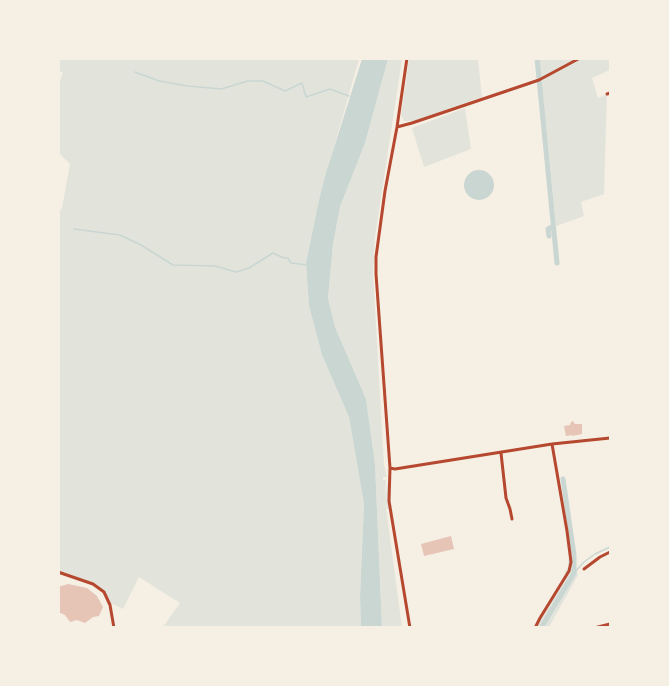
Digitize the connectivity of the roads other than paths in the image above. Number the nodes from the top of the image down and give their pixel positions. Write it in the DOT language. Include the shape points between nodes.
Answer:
graph roads {
  1 [pos="407,58"];
  2 [pos="580,58"];
  3 [pos="397,127"];
  4 [pos="610,438"];
  5 [pos="552,444"];
  6 [pos="501,452"];
  7 [pos="390,468"];
  8 [pos="512,519"];
  9 [pos="610,552"];
  10 [pos="584,569"];
  11 [pos="58,572"];
  12 [pos="610,625"];
  13 [pos="114,627"];
  14 [pos="410,627"];
  15 [pos="535,627"];
  16 [pos="594,627"];
  1 -- 3 [label="street"];
  2 -- 3 [label="street" via="540,79"];
  3 -- 7 [label="street" via="376,257"];
  4 -- 5 [label="street"];
  5 -- 6 [label="street"];
  5 -- 15 [label="street" via="571,562"];
  6 -- 7 [label="street"];
  6 -- 8 [label="street"];
  7 -- 14 [label="street" via="389,501"];
  9 -- 10 [label="street"];
  11 -- 13 [label="street" via="104,592"];
  12 -- 16 [label="street"];
}
